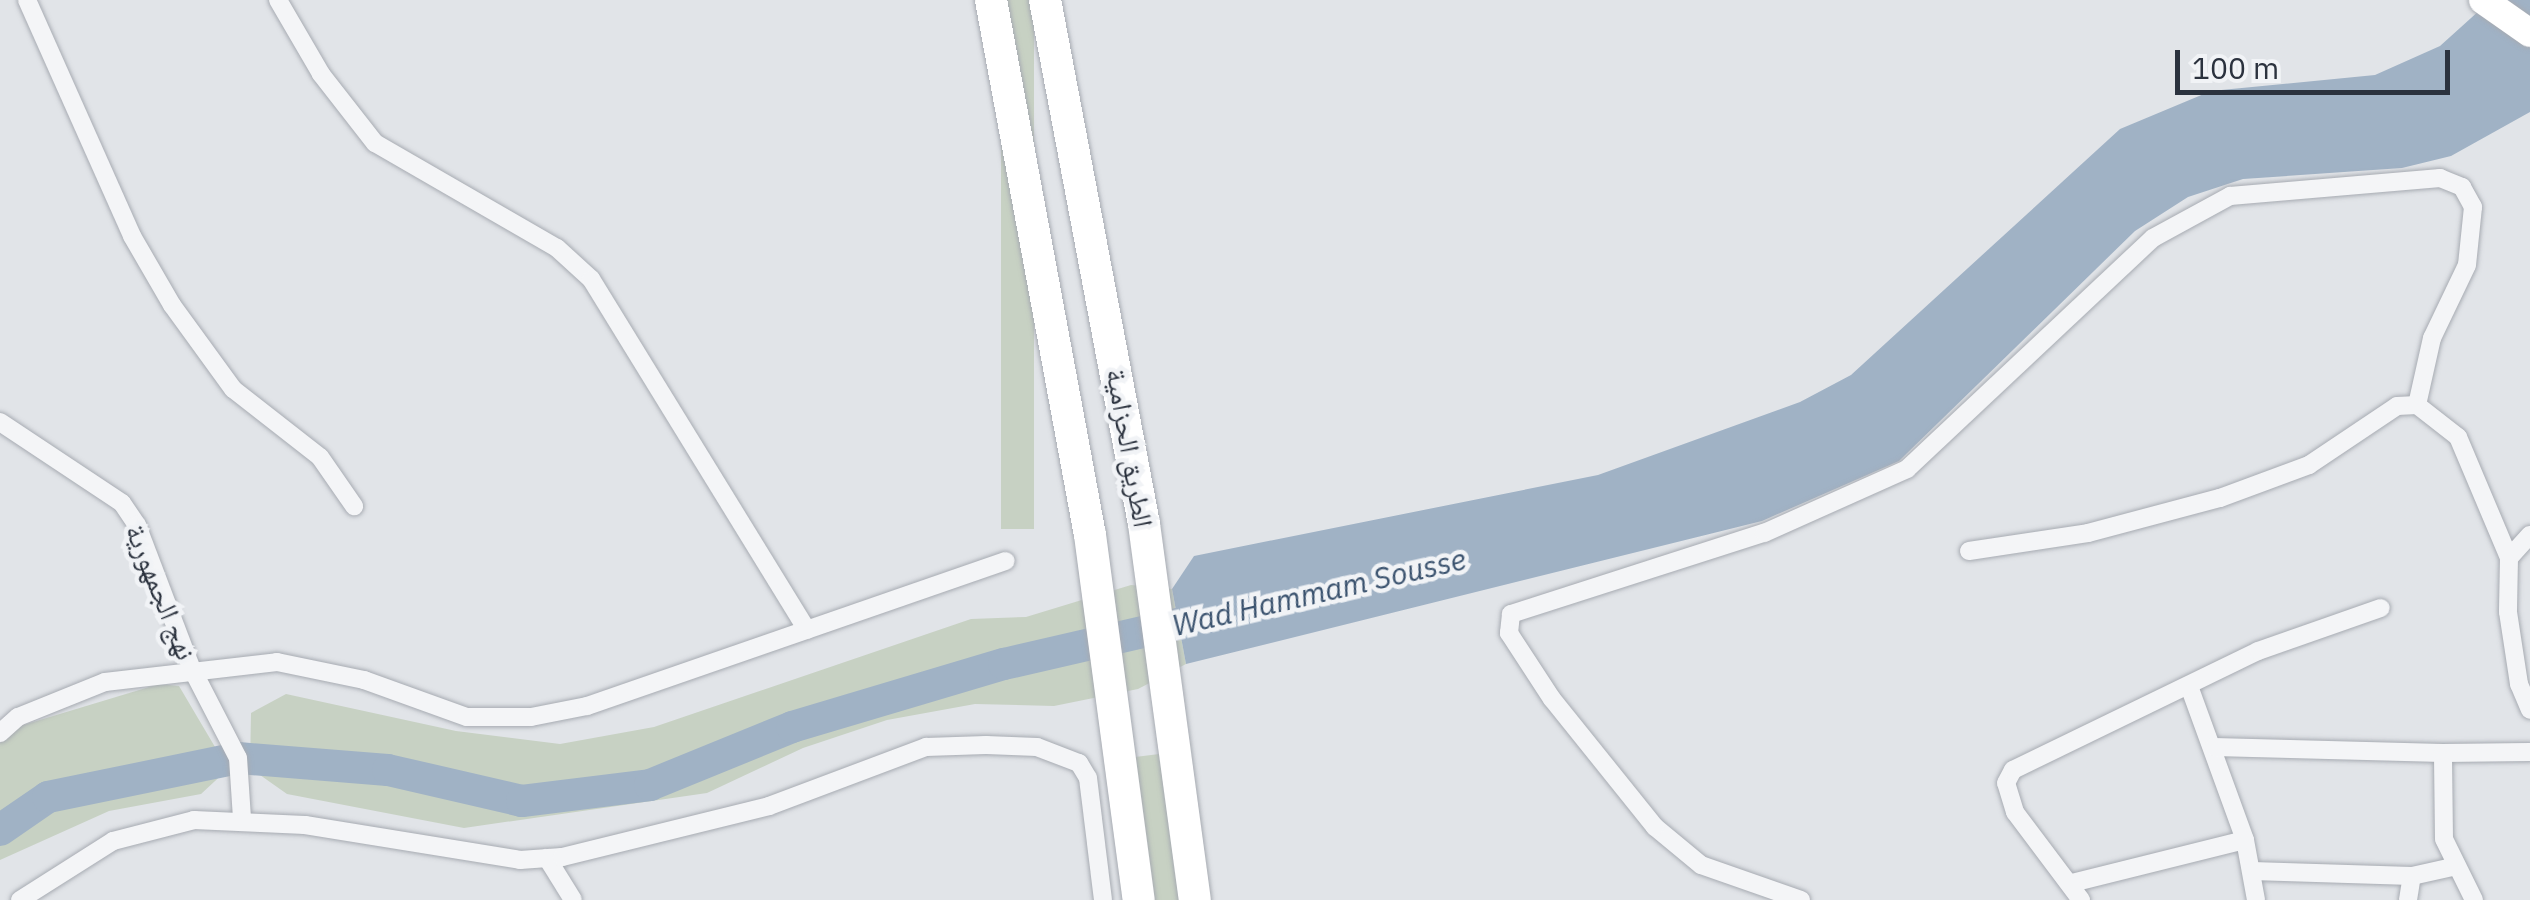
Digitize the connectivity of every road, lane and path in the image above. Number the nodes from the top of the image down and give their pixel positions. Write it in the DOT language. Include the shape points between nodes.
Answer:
graph roads {
  1 [pos="26,0"];
  2 [pos="278,0"];
  3 [pos="991,0"];
  4 [pos="1045,0"];
  5 [pos="2483,0"];
  6 [pos="2530,33"];
  7 [pos="2417,404"];
  8 [pos="0,422"];
  9 [pos="354,506"];
  10 [pos="2530,535"];
  11 [pos="1969,551"];
  12 [pos="2509,558"];
  13 [pos="1006,561"];
  14 [pos="2380,608"];
  15 [pos="807,630"];
  16 [pos="191,667"];
  17 [pos="2189,686"];
  18 [pos="2530,710"];
  19 [pos="0,733"];
  20 [pos="2214,747"];
  21 [pos="2530,752"];
  22 [pos="2443,753"];
  23 [pos="242,818"];
  24 [pos="2245,840"];
  25 [pos="548,858"];
  26 [pos="2457,866"];
  27 [pos="2252,871"];
  28 [pos="2412,876"];
  29 [pos="2072,883"];
  30 [pos="20,900"];
  31 [pos="573,900"];
  32 [pos="1103,900"];
  33 [pos="1140,900"];
  34 [pos="1195,900"];
  35 [pos="1801,900"];
  36 [pos="2081,900"];
  37 [pos="2256,900"];
  38 [pos="2408,900"];
  39 [pos="2474,900"];
  1 -- 9 [label="street" via="132,236 172,304 233,389 336,472"];
  2 -- 15 [label="street" via="320,74 375,144 557,248 591,279"];
  3 -- 33 [label="highway, الطريق الحزامية" via="1090,535"];
  4 -- 34 [label="highway, الطريق الحزامية" via="1144,524"];
  5 -- 6 [label="main road"];
  7 -- 11 [label="street" via="2398,406 2308,465 2220,498 2088,532"];
  7 -- 12 [label="street" via="2458,438"];
  7 -- 35 [label="street" via="2432,338 2467,265 2473,207 2462,187 2440,178 2230,196 2153,238 1908,469 1764,532 1511,614 1509,632 1552,699 1656,827 1701,865"];
  8 -- 16 [label="street, نهج الجمهورية" via="122,504 144,543"];
  10 -- 12 [label="street"];
  12 -- 18 [label="street" via="2508,612 2519,684"];
  13 -- 15 [label="street"];
  14 -- 17 [label="street" via="2258,652"];
  15 -- 16 [label="street" via="587,706 531,717 466,717 364,680 277,662"];
  16 -- 19 [label="street" via="104,682 18,718"];
  16 -- 23 [label="street, نهج الجمهورية" via="238,758"];
  17 -- 20 [label="street"];
  17 -- 29 [label="street" via="2008,776 2015,812"];
  20 -- 22 [label="street"];
  20 -- 24 [label="street"];
  21 -- 22 [label="street"];
  22 -- 26 [label="street" via="2442,824"];
  23 -- 25 [label="street" via="520,860"];
  23 -- 30 [label="street" via="194,820 113,840"];
  24 -- 27 [label="street"];
  24 -- 29 [label="street"];
  25 -- 31 [label="street"];
  25 -- 32 [label="street" via="769,806 926,747 1037,747 1079,763 1088,778"];
  26 -- 28 [label="street"];
  26 -- 39 [label="street"];
  27 -- 28 [label="street"];
  27 -- 37 [label="street"];
  28 -- 38 [label="street"];
  29 -- 36 [label="street"];
}
